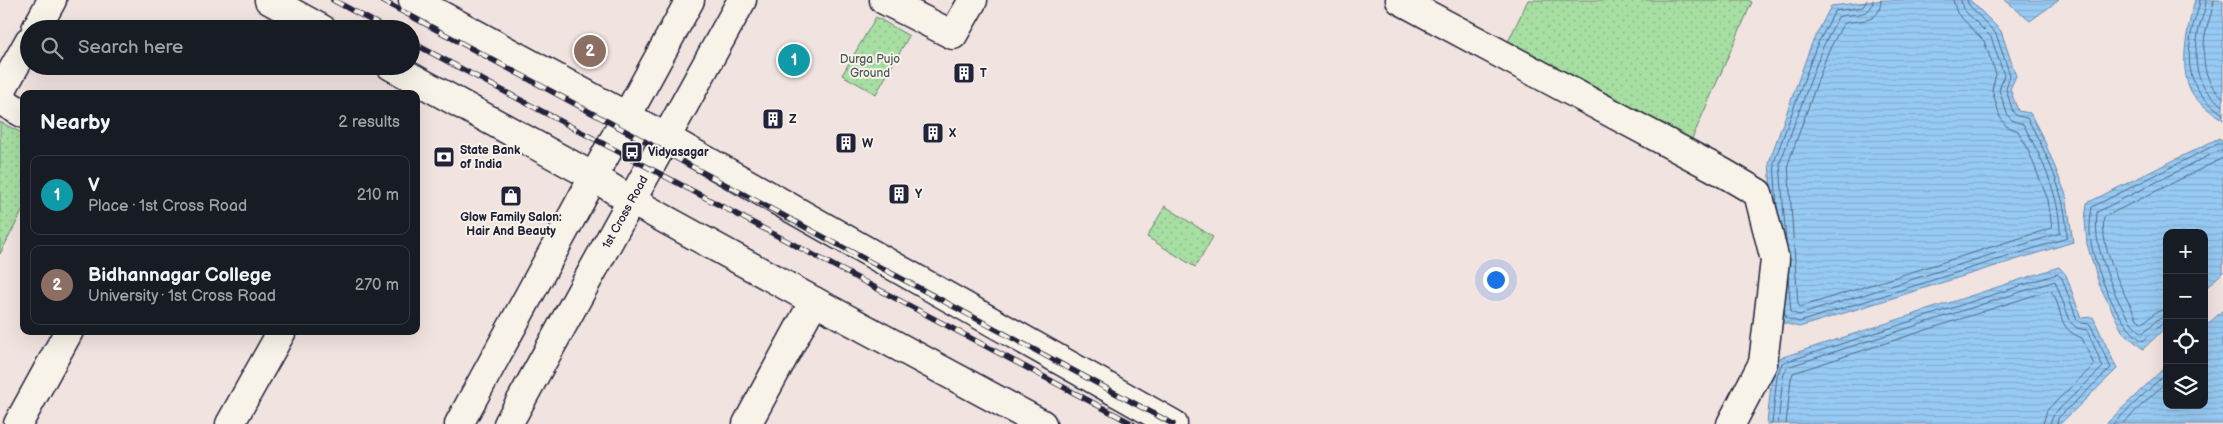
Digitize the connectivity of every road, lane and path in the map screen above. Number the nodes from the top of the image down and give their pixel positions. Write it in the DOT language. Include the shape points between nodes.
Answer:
graph roads {
  1 [pos="52,0"];
  2 [pos="269,0"];
  3 [pos="413,0"];
  4 [pos="690,0"];
  5 [pos="742,0"];
  6 [pos="884,0"];
  7 [pos="973,0"];
  8 [pos="1400,0"];
  9 [pos="41,20"];
  10 [pos="306,20"];
  11 [pos="20,58"];
  12 [pos="407,75"];
  13 [pos="0,93"];
  14 [pos="0,100"];
  15 [pos="20,112"];
  16 [pos="627,117"];
  17 [pos="665,137"];
  18 [pos="594,177"];
  19 [pos="630,200"];
  20 [pos="814,301"];
  21 [pos="67,335"];
  22 [pos="280,335"];
  23 [pos="238,421"];
  24 [pos="18,424"];
  25 [pos="459,424"];
  26 [pos="508,424"];
  27 [pos="747,424"];
  28 [pos="1042,424"];
  29 [pos="1174,424"];
  30 [pos="1731,424"];
  1 -- 9 [label="street"];
  2 -- 10 [label="street"];
  3 -- 16 [label="street"];
  4 -- 16 [label="street"];
  5 -- 17 [label="street, 1st Cross Road"];
  6 -- 7 [label="street" via="953,35"];
  8 -- 30 [label="street" via="1758,194 1775,260 1774,270 1763,363"];
  11 -- 13 [label="street"];
  12 -- 18 [label="street"];
  14 -- 15 [label="street"];
  16 -- 17 [label="street"];
  16 -- 18 [label="street"];
  17 -- 19 [label="street, 1st Cross Road"];
  17 -- 29 [label="street"];
  18 -- 19 [label="street"];
  18 -- 25 [label="street"];
  19 -- 20 [label="street"];
  19 -- 26 [label="street, 1st Cross Road"];
  20 -- 27 [label="street"];
  20 -- 28 [label="street"];
  21 -- 24 [label="street"];
  22 -- 23 [label="street"];
}
